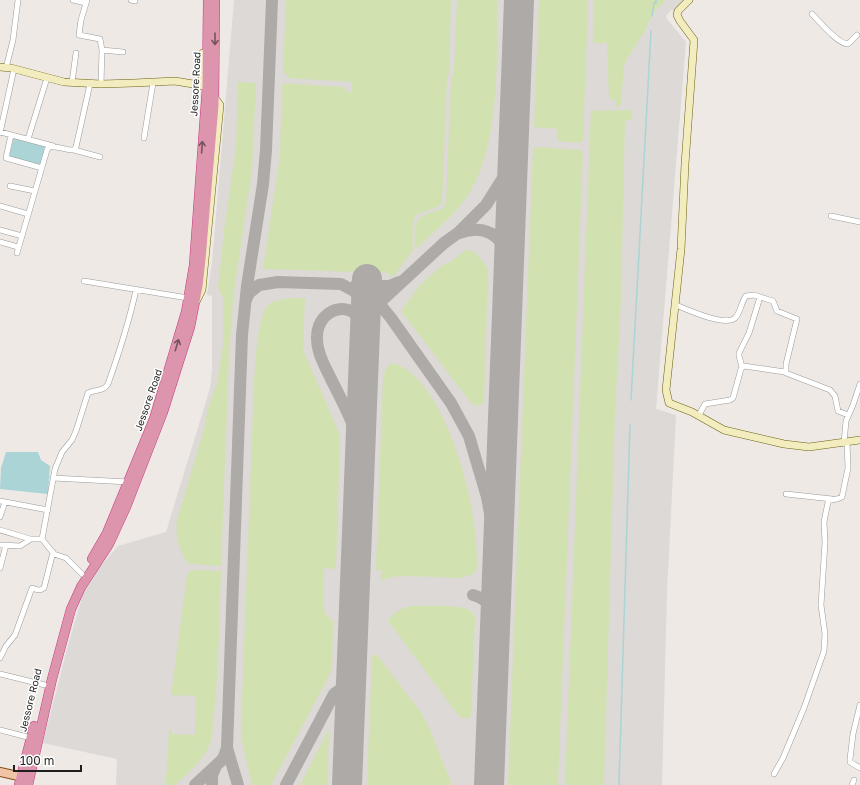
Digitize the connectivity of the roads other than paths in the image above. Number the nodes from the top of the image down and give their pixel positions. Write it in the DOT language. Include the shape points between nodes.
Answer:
graph roads {
  1 [pos="18,0"];
  2 [pos="73,0"];
  3 [pos="204,0"];
  4 [pos="208,0"];
  5 [pos="215,0"];
  6 [pos="689,0"];
  7 [pos="86,1"];
  8 [pos="812,14"];
  9 [pos="857,35"];
  10 [pos="102,50"];
  11 [pos="123,52"];
  12 [pos="76,53"];
  13 [pos="7,68"];
  14 [pos="47,78"];
  15 [pos="72,82"];
  16 [pos="153,82"];
  17 [pos="90,84"];
  18 [pos="101,84"];
  19 [pos="208,87"];
  20 [pos="0,133"];
  21 [pos="11,135"];
  22 [pos="144,138"];
  23 [pos="28,139"];
  24 [pos="53,146"];
  25 [pos="74,150"];
  26 [pos="100,157"];
  27 [pos="42,168"];
  28 [pos="10,186"];
  29 [pos="35,191"];
  30 [pos="0,206"];
  31 [pos="28,214"];
  32 [pos="831,216"];
  33 [pos="860,222"];
  34 [pos="0,230"];
  35 [pos="22,236"];
  36 [pos="0,242"];
  37 [pos="18,247"];
  38 [pos="16,254"];
  39 [pos="84,281"];
  40 [pos="136,290"];
  41 [pos="760,297"];
  42 [pos="191,301"];
  43 [pos="676,305"];
  44 [pos="742,367"];
  45 [pos="785,372"];
  46 [pos="860,384"];
  47 [pos="848,415"];
  48 [pos="699,416"];
  49 [pos="860,440"];
  50 [pos="846,442"];
  51 [pos="53,478"];
  52 [pos="129,482"];
  53 [pos="786,494"];
  54 [pos="832,499"];
  55 [pos="2,502"];
  56 [pos="48,510"];
  57 [pos="0,516"];
  58 [pos="0,530"];
  59 [pos="30,539"];
  60 [pos="42,539"];
  61 [pos="3,545"];
  62 [pos="53,552"];
  63 [pos="0,568"];
  64 [pos="82,574"];
  65 [pos="0,658"];
  66 [pos="0,674"];
  67 [pos="45,685"];
  68 [pos="860,706"];
  69 [pos="0,730"];
  70 [pos="31,738"];
  71 [pos="860,768"];
  72 [pos="0,772"];
  73 [pos="774,774"];
  74 [pos="24,781"];
  1 -- 13 [label="street"];
  2 -- 7 [label="street"];
  3 -- 19 [label="street"];
  4 -- 19 [label="highway, Jessore Road"];
  5 -- 19 [label="highway, one-way"];
  6 -- 43 [label="street" via="677,15 694,40"];
  7 -- 10 [label="street" via="79,35 100,39"];
  8 -- 9 [label="street" via="846,44"];
  10 -- 11 [label="street"];
  10 -- 18 [label="street"];
  12 -- 15 [label="street"];
  13 -- 14 [label="street"];
  13 -- 20 [label="street"];
  14 -- 15 [label="street"];
  14 -- 23 [label="street"];
  15 -- 17 [label="street"];
  16 -- 18 [label="street"];
  16 -- 19 [label="street" via="175,81"];
  16 -- 22 [label="street"];
  17 -- 18 [label="street"];
  17 -- 25 [label="street"];
  42 -- 19 [label="highway, Jessore Road, one-way"];
  19 -- 42 [label="highway" via="214,98 201,259"];
  20 -- 21 [label="street"];
  21 -- 23 [label="street"];
  21 -- 27 [label="street" via="6,158"];
  23 -- 24 [label="street"];
  24 -- 25 [label="street"];
  24 -- 27 [label="street" via="47,150"];
  25 -- 26 [label="street"];
  27 -- 29 [label="street"];
  28 -- 29 [label="street"];
  29 -- 31 [label="street"];
  30 -- 31 [label="street"];
  31 -- 35 [label="street"];
  32 -- 33 [label="street"];
  34 -- 35 [label="street"];
  35 -- 37 [label="street"];
  36 -- 37 [label="street"];
  37 -- 38 [label="street"];
  39 -- 40 [label="street"];
  40 -- 42 [label="street"];
  40 -- 51 [label="street" via="127,328 108,384 105,389 88,393 76,431 58,460"];
  41 -- 43 [label="street" via="746,296 736,316 727,321"];
  41 -- 44 [label="street" via="749,333 738,356"];
  41 -- 45 [label="street" via="773,301 777,311 797,320"];
  52 -- 42 [label="highway, Jessore Road, one-way" via="154,419"];
  42 -- 74 [label="highway" via="190,327 164,412 109,544 80,587 71,610"];
  43 -- 48 [label="street" via="666,390 669,403"];
  44 -- 45 [label="street"];
  44 -- 48 [label="street" via="733,398 705,404"];
  45 -- 47 [label="street" via="787,375 830,390 835,396 838,411"];
  46 -- 47 [label="street"];
  47 -- 50 [label="street" via="844,427"];
  48 -- 50 [label="street" via="724,430 784,444 809,447"];
  49 -- 50 [label="street"];
  50 -- 54 [label="street" via="848,468 842,497"];
  51 -- 52 [label="street"];
  51 -- 56 [label="street"];
  52 -- 64 [label="highway, Jessore Road" via="107,534"];
  53 -- 54 [label="street"];
  54 -- 73 [label="street" via="828,502 824,522 821,605 825,634 824,651 804,708"];
  55 -- 56 [label="street"];
  55 -- 57 [label="street"];
  56 -- 60 [label="street"];
  58 -- 59 [label="street"];
  59 -- 60 [label="street"];
  59 -- 61 [label="street" via="20,546"];
  60 -- 62 [label="street"];
  61 -- 63 [label="street"];
  62 -- 64 [label="street" via="70,561"];
  62 -- 65 [label="street" via="44,588 32,588 15,635"];
  64 -- 67 [label="highway, Jessore Road" via="65,609"];
  66 -- 67 [label="street"];
  67 -- 70 [label="highway, Jessore Road"];
  68 -- 71 [label="street" via="850,762"];
  69 -- 70 [label="street"];
  70 -- 74 [label="highway, Jessore Road"];
  72 -- 74 [label="main road"];
}
